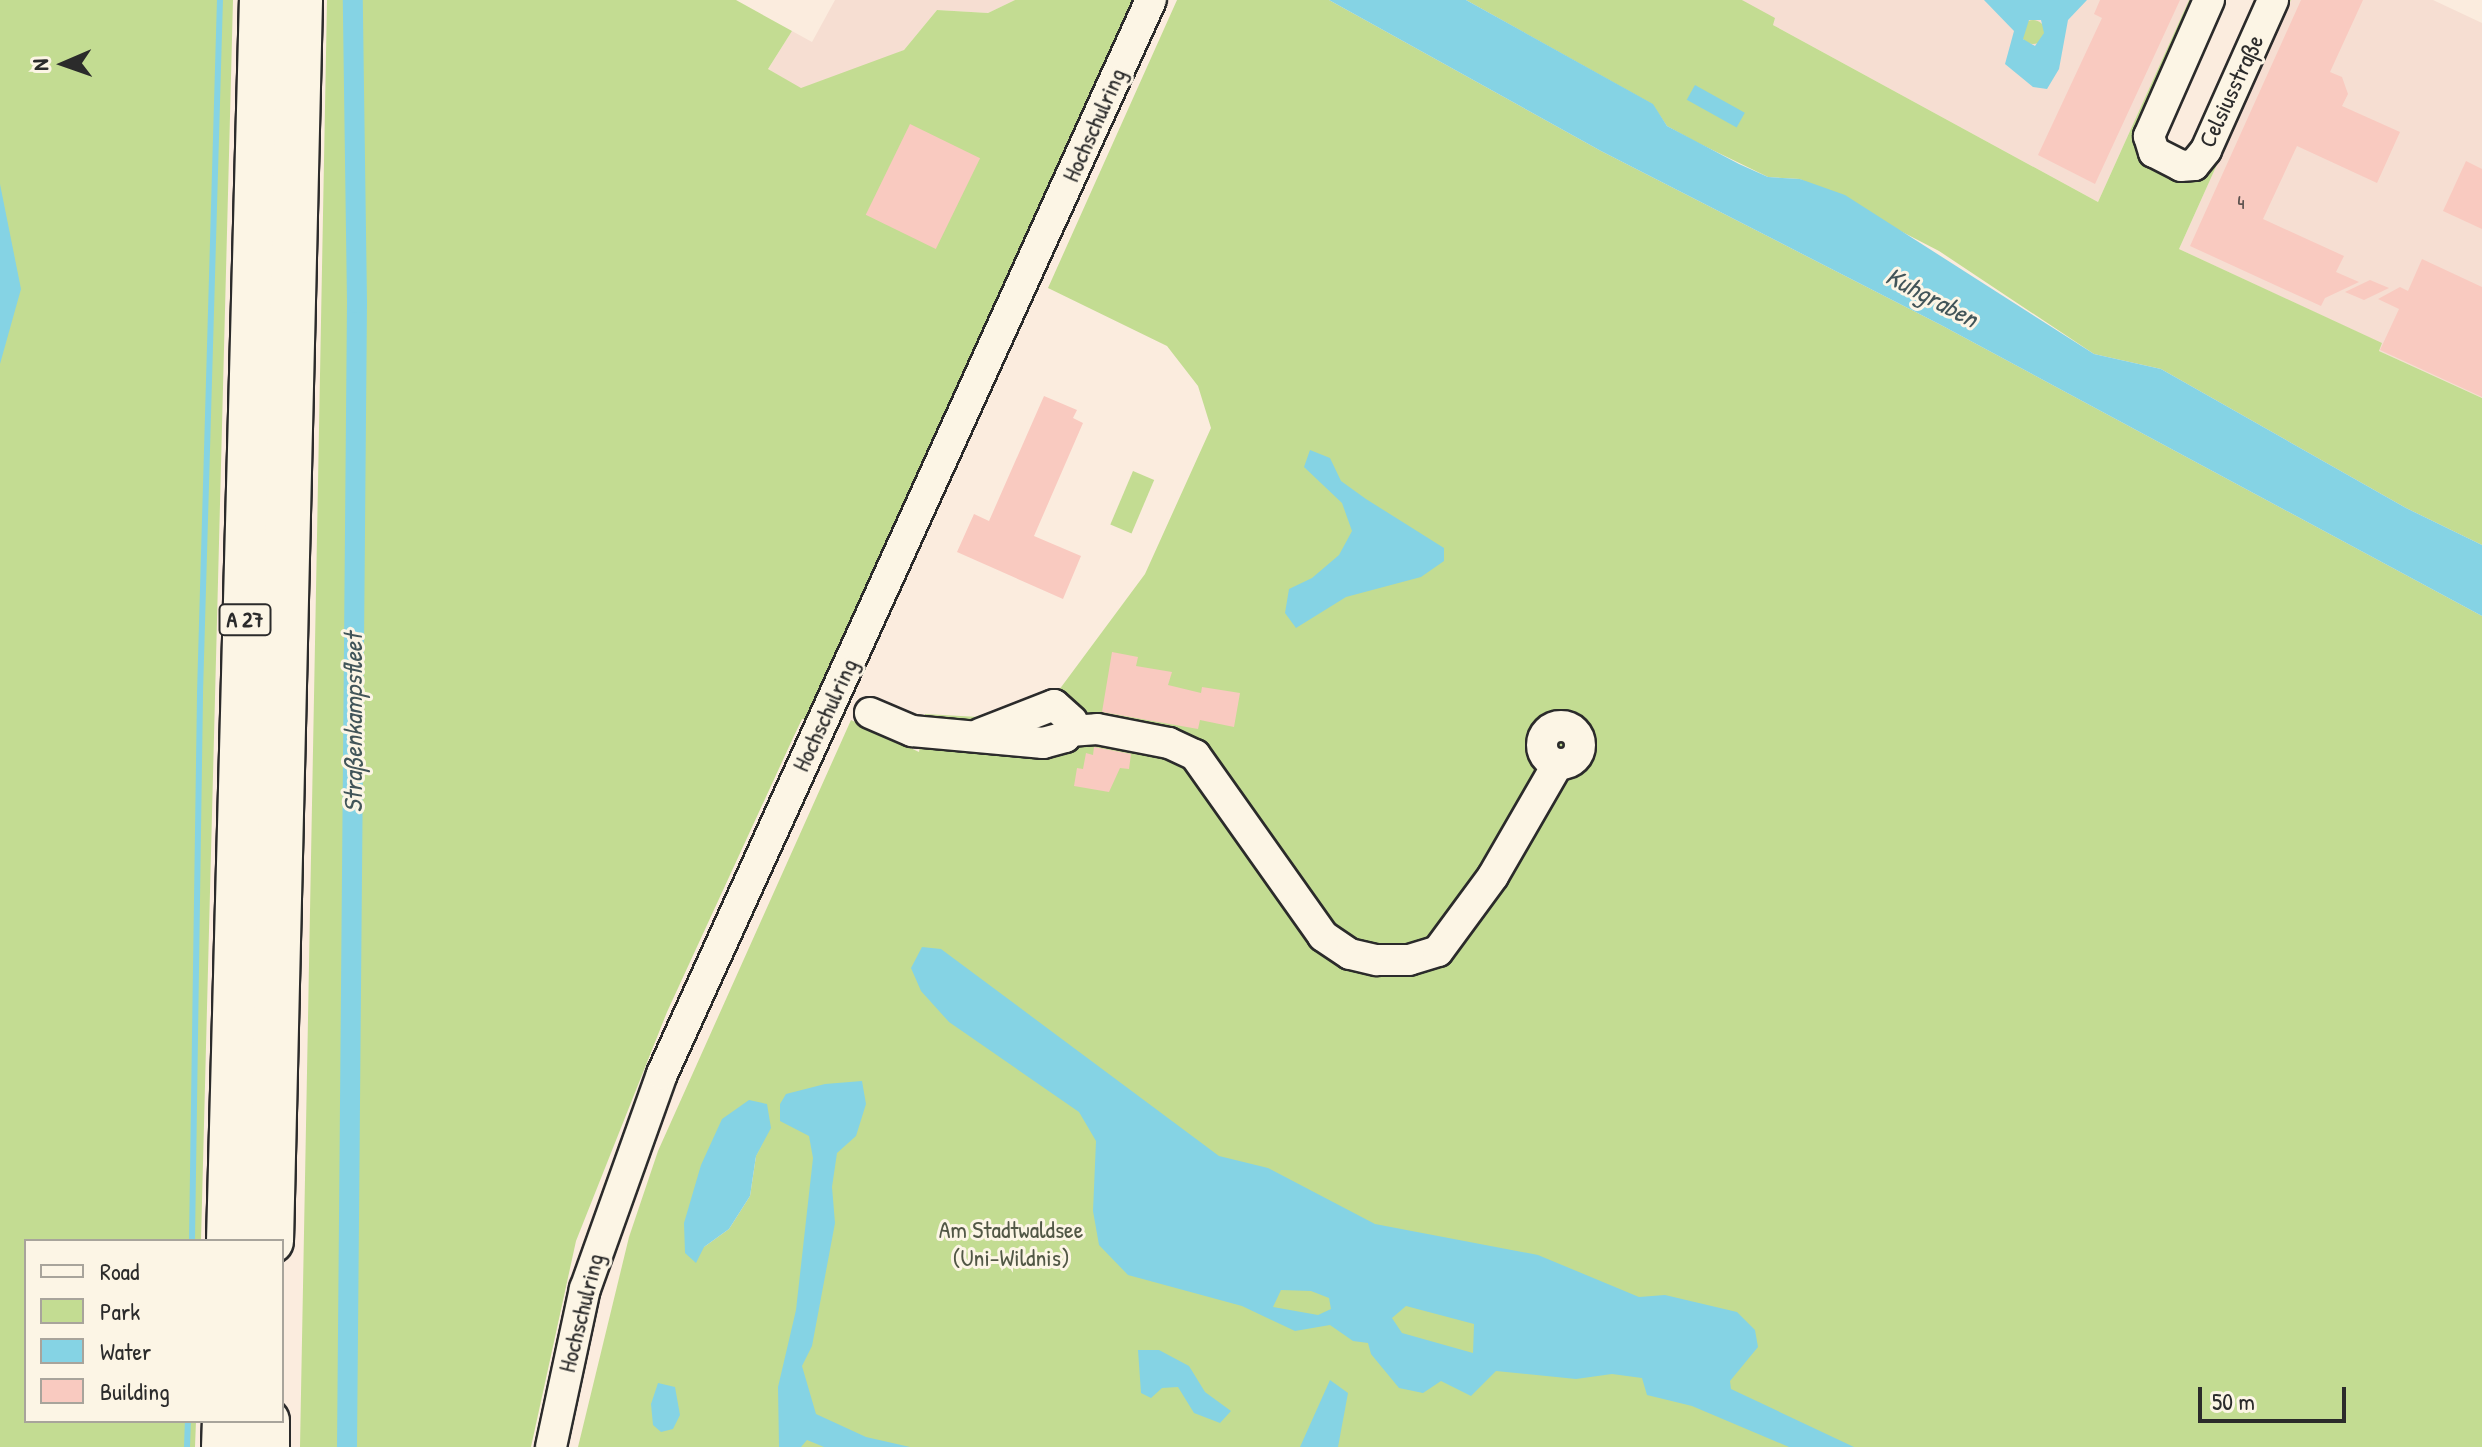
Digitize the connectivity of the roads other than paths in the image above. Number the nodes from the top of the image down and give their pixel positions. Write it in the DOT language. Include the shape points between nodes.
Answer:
graph roads {
  1 [pos="262,0"];
  2 [pos="300,0"];
  3 [pos="1151,0"];
  4 [pos="2209,0"];
  5 [pos="2273,0"];
  6 [pos="852,706"];
  7 [pos="1070,731"];
  8 [pos="980,734"];
  9 [pos="1557,765"];
  10 [pos="229,1239"];
  11 [pos="271,1239"];
  12 [pos="225,1423"];
  13 [pos="267,1423"];
  14 [pos="224,1447"];
  15 [pos="267,1447"];
  16 [pos="551,1447"];
  1 -- 10 [label="highway, A 27"];
  2 -- 11 [label="highway, A 27"];
  3 -- 6 [label="street, Hochschulring"];
  4 -- 5 [label="street, Celsiusstraße" via="2149,136 2154,152 2181,166 2194,165 2206,150"];
  6 -- 8 [label="street" via="912,731"];
  6 -- 16 [label="street, Hochschulring" via="633,1146 585,1289"];
  7 -- 8 [label="street" via="1060,740"];
  7 -- 8 [label="street" via="1072,721 1054,705"];
  7 -- 9 [label="street" via="1097,729 1169,743 1195,755 1323,936 1350,954 1377,960 1409,960 1438,951 1493,876"];
  12 -- 14 [label="highway"];
  13 -- 15 [label="highway"];
}
